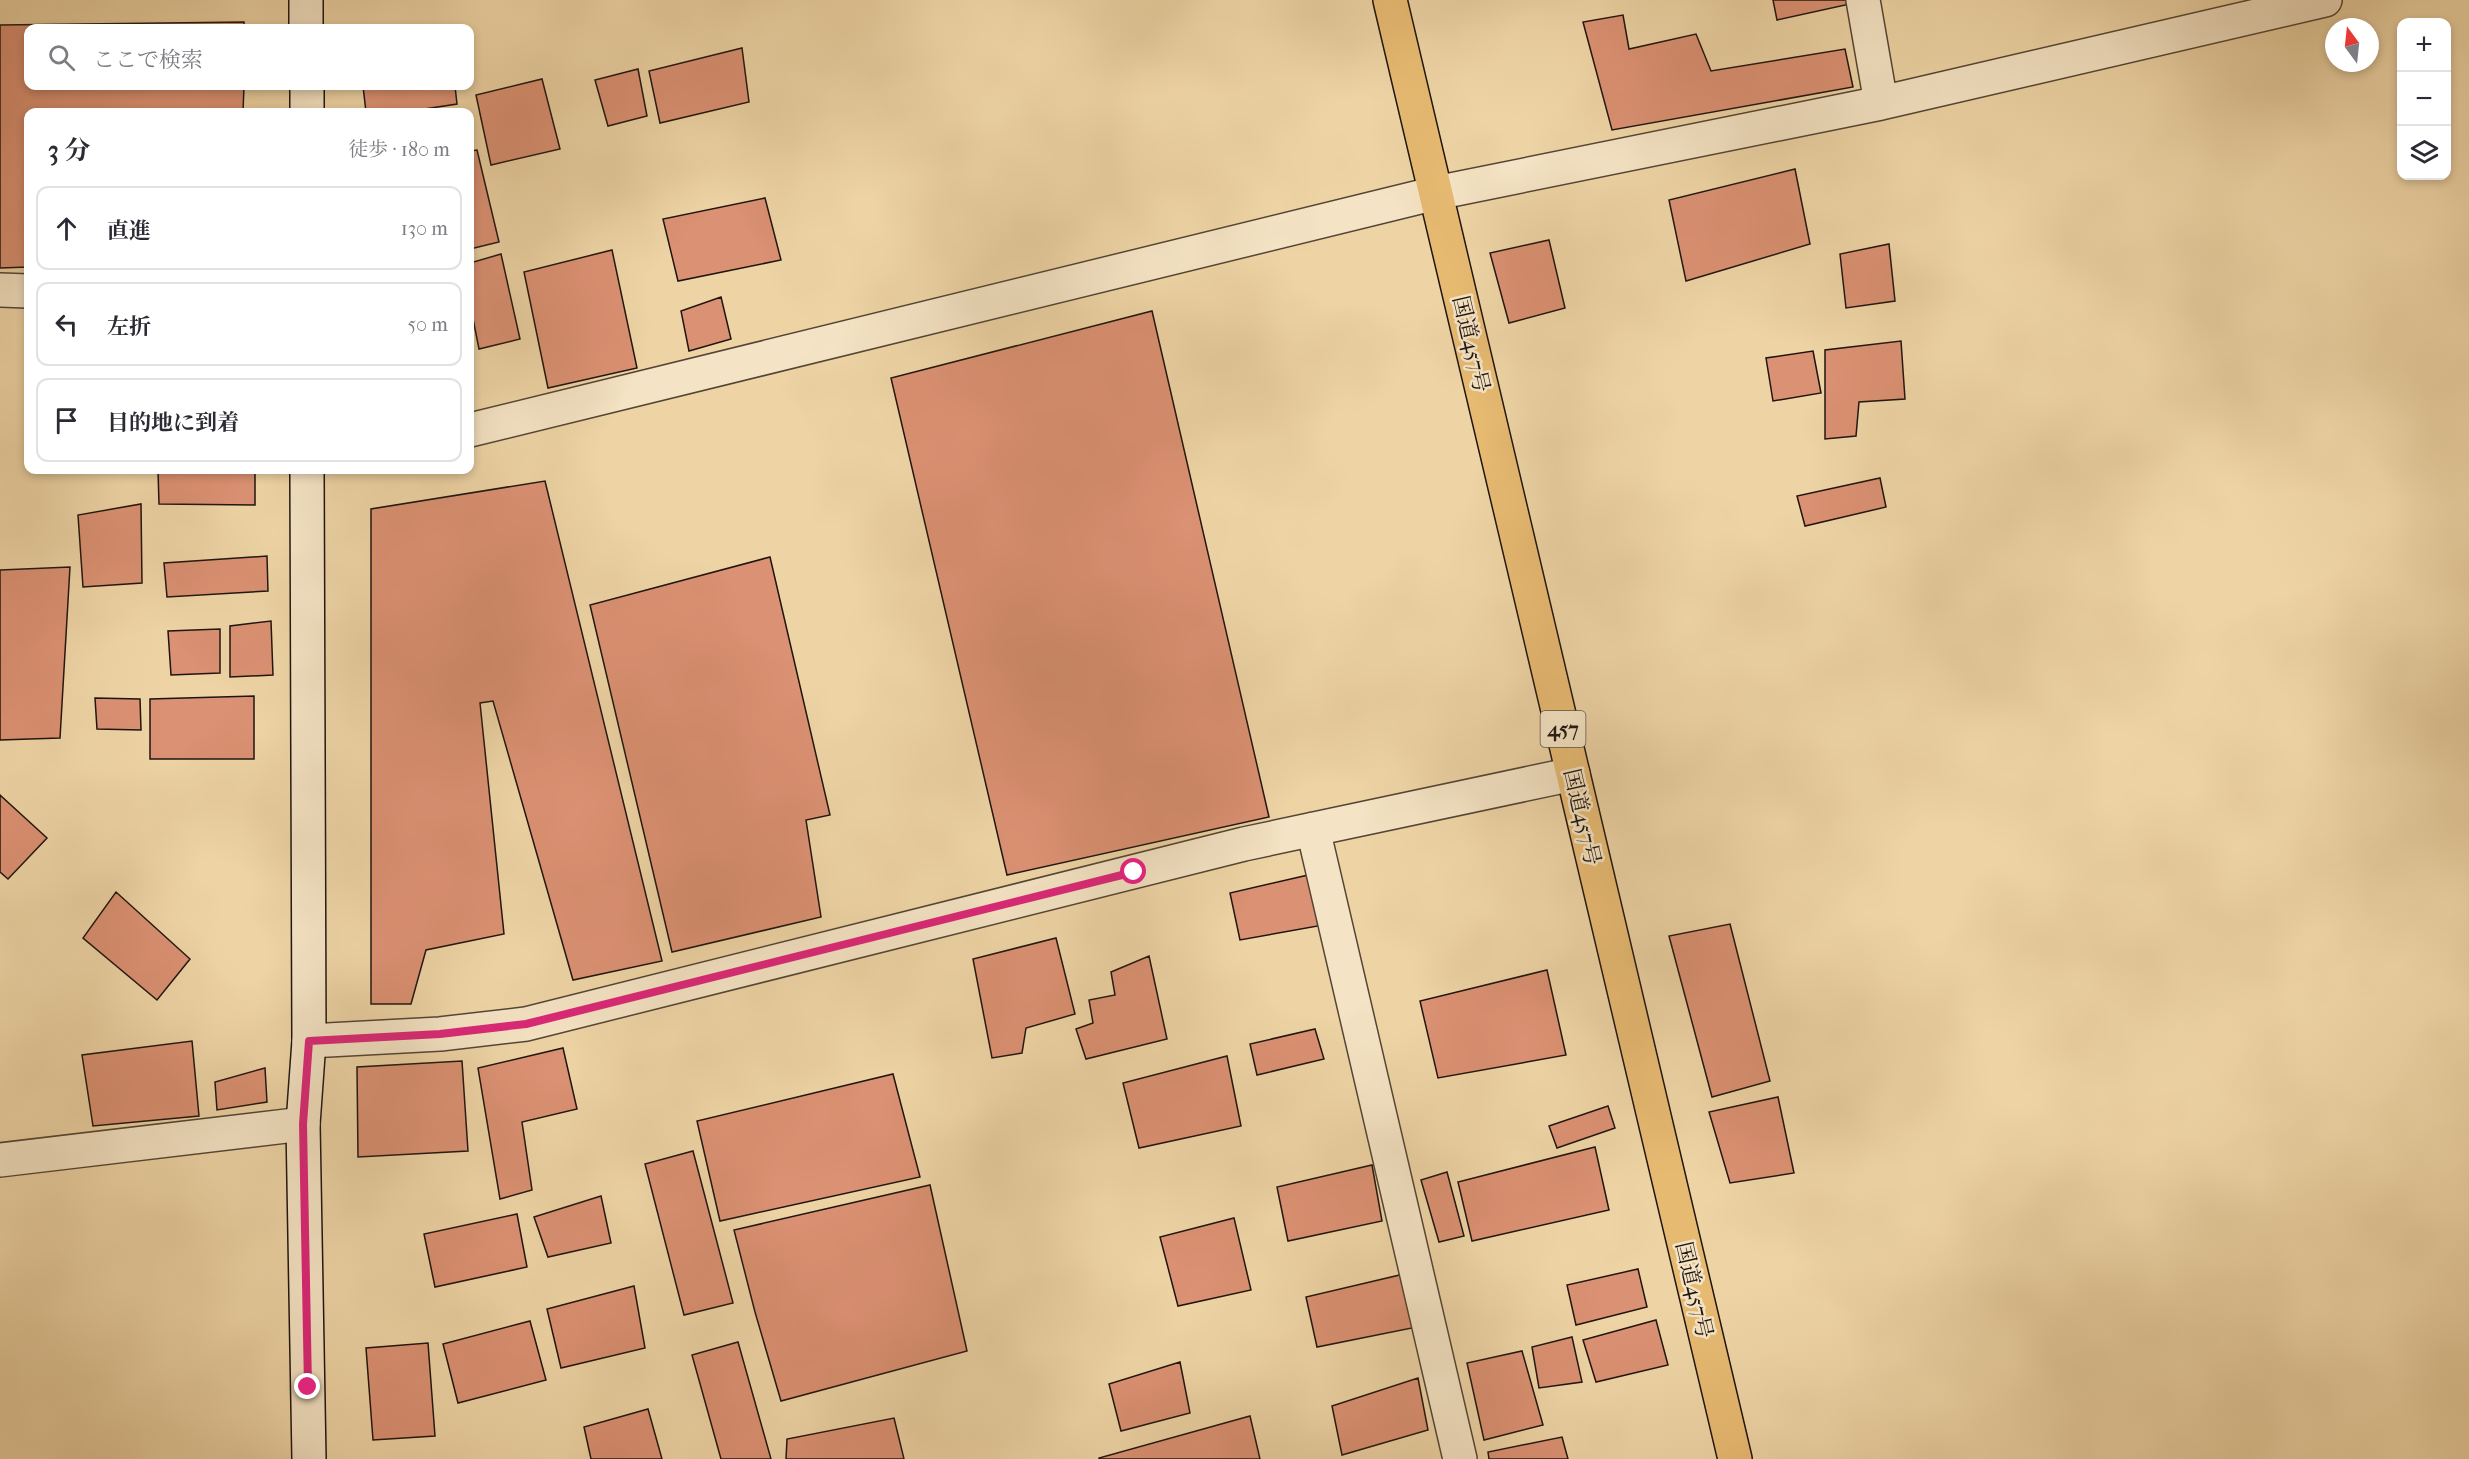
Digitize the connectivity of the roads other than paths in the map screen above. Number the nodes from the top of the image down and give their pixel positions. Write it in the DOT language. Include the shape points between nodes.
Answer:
graph roads {
  1 [pos="306,0"];
  2 [pos="1390,0"];
  3 [pos="1863,0"];
  4 [pos="2325,0"];
  5 [pos="306,24"];
  6 [pos="307,90"];
  7 [pos="1881,103"];
  8 [pos="307,108"];
  9 [pos="1436,193"];
  10 [pos="0,290"];
  11 [pos="24,291"];
  12 [pos="474,429"];
  13 [pos="308,474"];
  14 [pos="1573,774"];
  15 [pos="1313,830"];
  16 [pos="309,1041"];
  17 [pos="303,1124"];
  18 [pos="0,1160"];
  19 [pos="309,1459"];
  20 [pos="1460,1459"];
  21 [pos="1735,1459"];
  1 -- 5 [label="street"];
  2 -- 9 [label="highway, 国道457号 / 457"];
  3 -- 7 [label="street"];
  4 -- 7 [label="street"];
  6 -- 8 [label="street"];
  7 -- 9 [label="street"];
  9 -- 12 [label="street"];
  9 -- 14 [label="highway, 国道457号 / 457"];
  10 -- 11 [label="street"];
  13 -- 16 [label="street"];
  14 -- 15 [label="street"];
  14 -- 21 [label="highway, 国道457号 / 457"];
  15 -- 16 [label="street" via="1198,855 526,1024 440,1034"];
  15 -- 20 [label="street"];
  16 -- 17 [label="street"];
  17 -- 18 [label="street"];
  17 -- 19 [label="street"];
}
